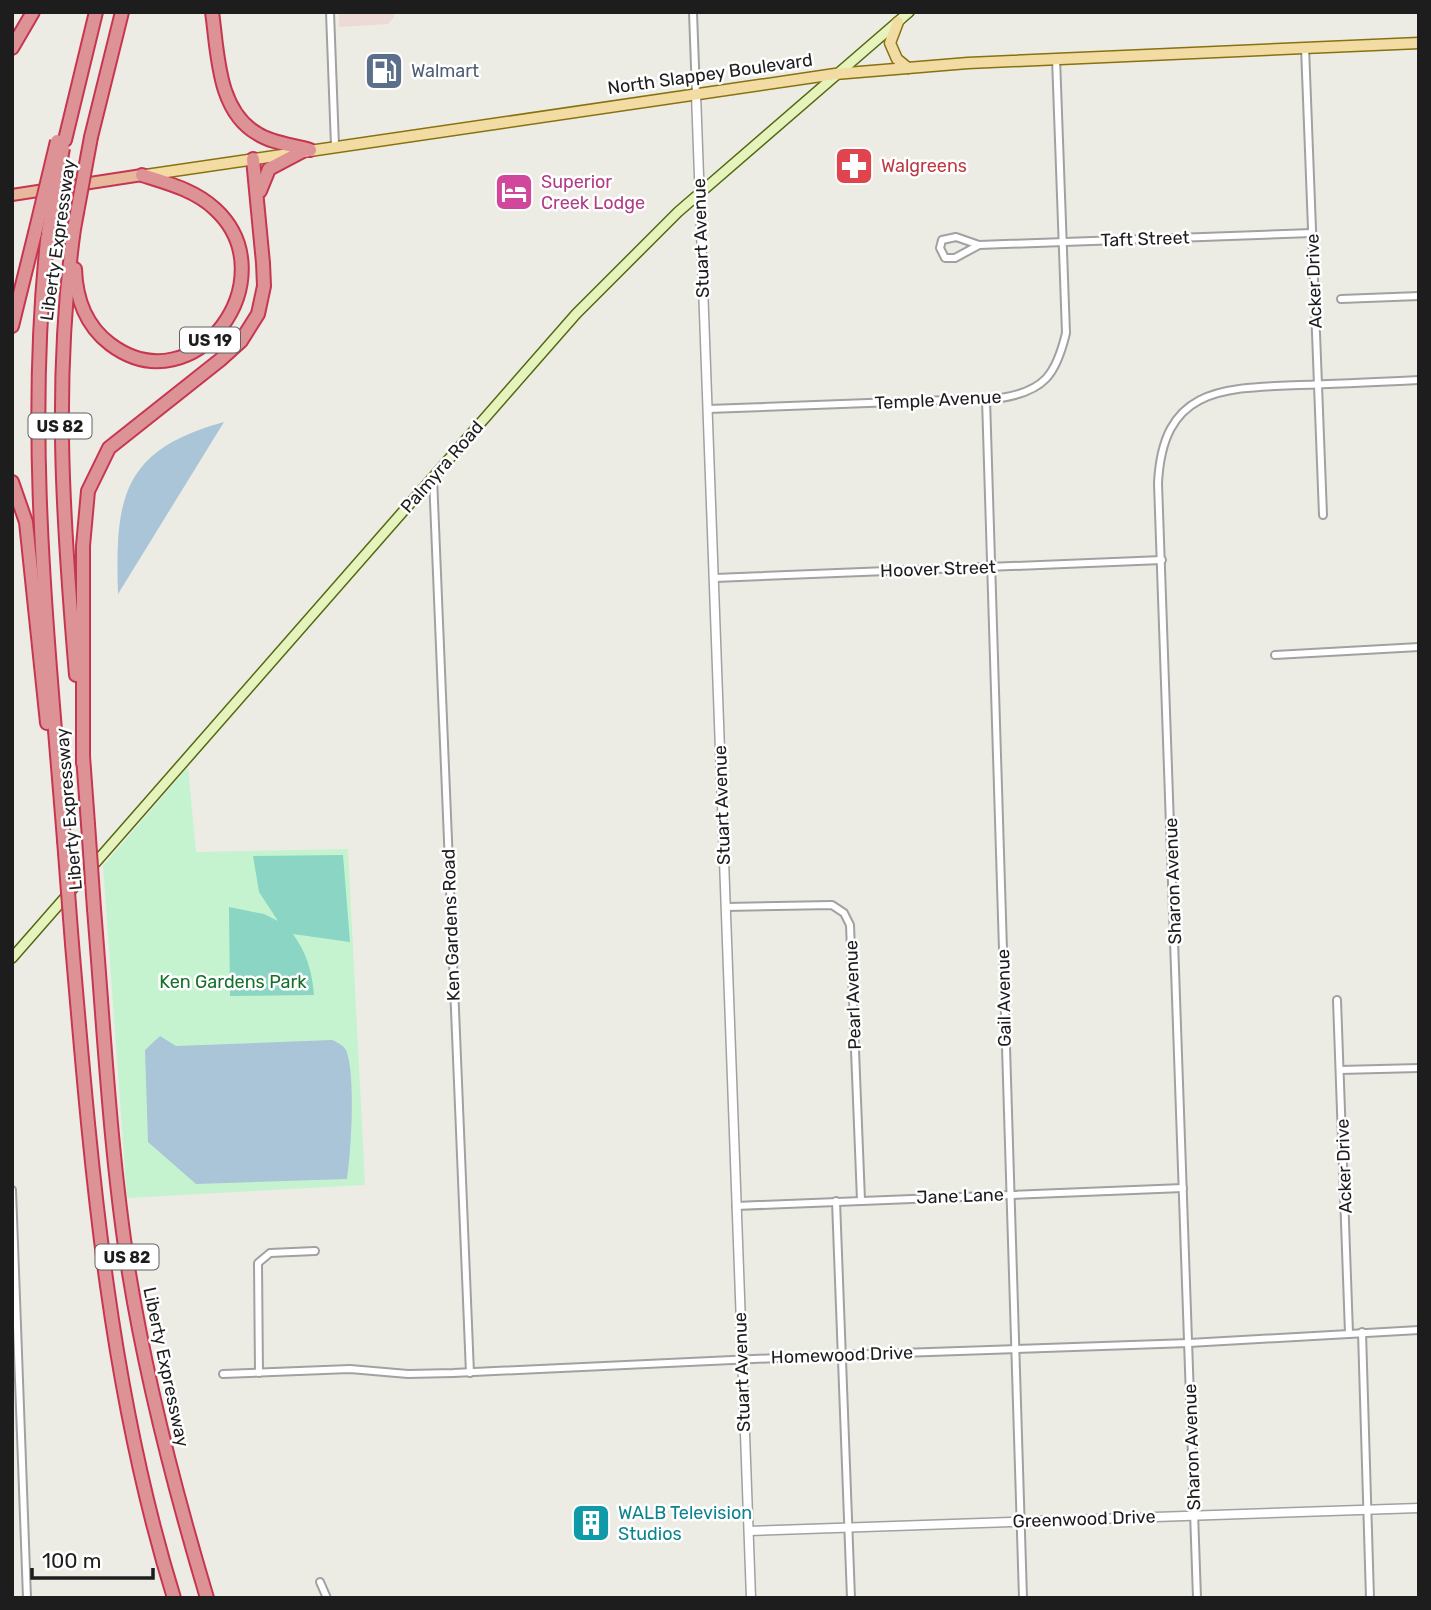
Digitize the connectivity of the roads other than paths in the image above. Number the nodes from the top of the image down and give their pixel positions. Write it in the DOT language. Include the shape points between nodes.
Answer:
graph roads {
  1 [pos="33,12"];
  2 [pos="96,12"];
  3 [pos="122,12"];
  4 [pos="212,12"];
  5 [pos="330,12"];
  6 [pos="693,12"];
  7 [pos="909,12"];
  8 [pos="898,22"];
  9 [pos="1419,43"];
  10 [pos="1305,47"];
  11 [pos="12,48"];
  12 [pos="1056,58"];
  13 [pos="908,68"];
  14 [pos="835,74"];
  15 [pos="696,94"];
  16 [pos="335,146"];
  17 [pos="306,151"];
  18 [pos="253,159"];
  19 [pos="142,175"];
  20 [pos="699,194"];
  21 [pos="12,195"];
  22 [pos="259,209"];
  23 [pos="42,232"];
  24 [pos="74,232"];
  25 [pos="1312,233"];
  26 [pos="1063,243"];
  27 [pos="979,245"];
  28 [pos="1419,296"];
  29 [pos="1341,299"];
  30 [pos="12,326"];
  31 [pos="1419,380"];
  32 [pos="1318,384"];
  33 [pos="986,399"];
  34 [pos="708,409"];
  35 [pos="433,477"];
  36 [pos="12,482"];
  37 [pos="1323,515"];
  38 [pos="1162,560"];
  39 [pos="991,566"];
  40 [pos="715,578"];
  41 [pos="77,616"];
  42 [pos="43,627"];
  43 [pos="1419,647"];
  44 [pos="1275,655"];
  45 [pos="726,907"];
  46 [pos="12,958"];
  47 [pos="1337,1000"];
  48 [pos="1419,1068"];
  49 [pos="1340,1070"];
  50 [pos="1183,1188"];
  51 [pos="12,1190"];
  52 [pos="1009,1195"];
  53 [pos="861,1200"];
  54 [pos="836,1201"];
  55 [pos="737,1206"];
  56 [pos="315,1251"];
  57 [pos="14,1276"];
  58 [pos="1419,1330"];
  59 [pos="1362,1332"];
  60 [pos="1349,1333"];
  61 [pos="1189,1343"];
  62 [pos="1014,1349"];
  63 [pos="842,1355"];
  64 [pos="742,1360"];
  65 [pos="259,1373"];
  66 [pos="470,1373"];
  67 [pos="223,1374"];
  68 [pos="1419,1508"];
  69 [pos="1367,1509"];
  70 [pos="1194,1515"];
  71 [pos="1021,1522"];
  72 [pos="849,1528"];
  73 [pos="748,1531"];
  74 [pos="320,1581"];
  75 [pos="27,1598"];
  76 [pos="174,1598"];
  77 [pos="207,1598"];
  78 [pos="327,1598"];
  79 [pos="751,1598"];
  80 [pos="851,1598"];
  81 [pos="1023,1598"];
  82 [pos="1197,1598"];
  83 [pos="1370,1598"];
  1 -- 11 [label="highway"];
  2 -- 23 [label="highway, Liberty Expressway / US 82, bridge"];
  3 -- 24 [label="highway, Liberty Expressway / US 19, bridge" via="91,137"];
  4 -- 17 [label="highway" via="226,96 239,118 259,135"];
  5 -- 16 [label="street"];
  6 -- 15 [label="street, Stuart Avenue"];
  7 -- 8 [label="main road, Palmyra Road"];
  8 -- 13 [label="main road" via="890,43 897,59"];
  8 -- 14 [label="main road, Palmyra Road"];
  9 -- 10 [label="main road, North Slappey Boulevard"];
  10 -- 12 [label="main road, North Slappey Boulevard"];
  10 -- 25 [label="street, Acker Drive"];
  12 -- 13 [label="main road, North Slappey Boulevard"];
  12 -- 26 [label="street, Temple Avenue"];
  13 -- 14 [label="main road, North Slappey Boulevard"];
  14 -- 15 [label="main road, North Slappey Boulevard"];
  14 -- 20 [label="main road, Palmyra Road"];
  15 -- 16 [label="main road, North Slappey Boulevard"];
  15 -- 20 [label="street, Stuart Avenue"];
  16 -- 17 [label="main road, North Slappey Boulevard"];
  17 -- 18 [label="main road, North Slappey Boulevard"];
  17 -- 22 [label="highway" via="269,169 261,186"];
  18 -- 19 [label="main road, North Slappey Boulevard"];
  18 -- 22 [label="highway"];
  19 -- 21 [label="highway, North Slappey Boulevard / US 19"];
  19 -- 24 [label="highway, US 19" via="193,194 215,208 236,241 241,266 236,302 225,324 206,344 163,361 136,357 103,338 80,301"];
  20 -- 34 [label="street, Stuart Avenue"];
  20 -- 35 [label="main road, Palmyra Road" via="576,314"];
  22 -- 41 [label="highway" via="264,286 251,327 220,360 109,448 93,476 84,509"];
  23 -- 30 [label="highway"];
  23 -- 42 [label="highway, Liberty Expressway / US 82" via="37,431"];
  24 -- 41 [label="highway, Liberty Expressway / US 82" via="62,338 60,426 61,494"];
  25 -- 26 [label="street, Taft Street"];
  25 -- 32 [label="street, Acker Drive"];
  26 -- 27 [label="street, Taft Street"];
  26 -- 33 [label="street, Temple Avenue" via="1066,333 1053,372 1021,395"];
  27 -- 27 [label="street, Taft Street" via="956,237 942,240 940,248 945,258 955,258"];
  28 -- 29 [label="street"];
  31 -- 32 [label="street, Sharon Avenue"];
  32 -- 37 [label="street, Acker Drive"];
  32 -- 38 [label="street, Sharon Avenue" via="1222,389 1199,400 1180,417 1161,451"];
  33 -- 34 [label="street, Temple Avenue"];
  33 -- 39 [label="street, Gail Avenue"];
  34 -- 40 [label="street, Stuart Avenue"];
  35 -- 46 [label="main road, Palmyra Road"];
  35 -- 66 [label="street, Ken Gardens Road"];
  36 -- 42 [label="highway" via="26,522"];
  38 -- 39 [label="street, Hoover Street"];
  38 -- 50 [label="street, Sharon Avenue"];
  39 -- 40 [label="street, Hoover Street"];
  39 -- 52 [label="street, Gail Avenue"];
  40 -- 45 [label="street, Stuart Avenue"];
  41 -- 77 [label="highway, Liberty Expressway / US 82, bridge" via="83,763 111,1127 129,1271 159,1424"];
  42 -- 76 [label="highway, Liberty Expressway / US 82, bridge" via="91,1162 109,1311 132,1436"];
  43 -- 44 [label="street"];
  45 -- 53 [label="street, Pearl Avenue" via="832,905 844,913 850,925"];
  45 -- 55 [label="street, Stuart Avenue"];
  47 -- 49 [label="street, Acker Drive"];
  48 -- 49 [label="street"];
  49 -- 60 [label="street, Acker Drive"];
  50 -- 52 [label="street, Jane Lane"];
  50 -- 61 [label="street, Sharon Avenue"];
  51 -- 57 [label="street"];
  52 -- 53 [label="street, Jane Lane"];
  52 -- 62 [label="street, Gail Avenue"];
  53 -- 54 [label="street, Jane Lane"];
  54 -- 55 [label="street, Jane Lane"];
  54 -- 63 [label="street"];
  55 -- 64 [label="street, Stuart Avenue"];
  56 -- 65 [label="street" via="270,1253 258,1263"];
  57 -- 75 [label="street"];
  58 -- 59 [label="street, Homewood Drive"];
  59 -- 60 [label="street, Homewood Drive"];
  59 -- 69 [label="street"];
  60 -- 61 [label="street, Homewood Drive"];
  61 -- 62 [label="street, Homewood Drive"];
  61 -- 70 [label="street, Sharon Avenue"];
  62 -- 63 [label="street, Homewood Drive"];
  62 -- 71 [label="street, Gail Avenue"];
  63 -- 64 [label="street, Homewood Drive"];
  63 -- 72 [label="street"];
  64 -- 66 [label="street, Homewood Drive"];
  64 -- 73 [label="street, Stuart Avenue"];
  65 -- 66 [label="street, Homewood Drive" via="350,1369"];
  65 -- 67 [label="street, Homewood Drive"];
  68 -- 69 [label="street, Greenwood Drive"];
  69 -- 70 [label="street, Greenwood Drive"];
  69 -- 83 [label="street"];
  70 -- 71 [label="street, Greenwood Drive"];
  70 -- 82 [label="street, Sharon Avenue"];
  71 -- 72 [label="street, Greenwood Drive"];
  71 -- 81 [label="street, Gail Avenue"];
  72 -- 73 [label="street, Greenwood Drive"];
  72 -- 80 [label="street"];
  73 -- 79 [label="street, Stuart Avenue"];
  74 -- 78 [label="street"];
}
